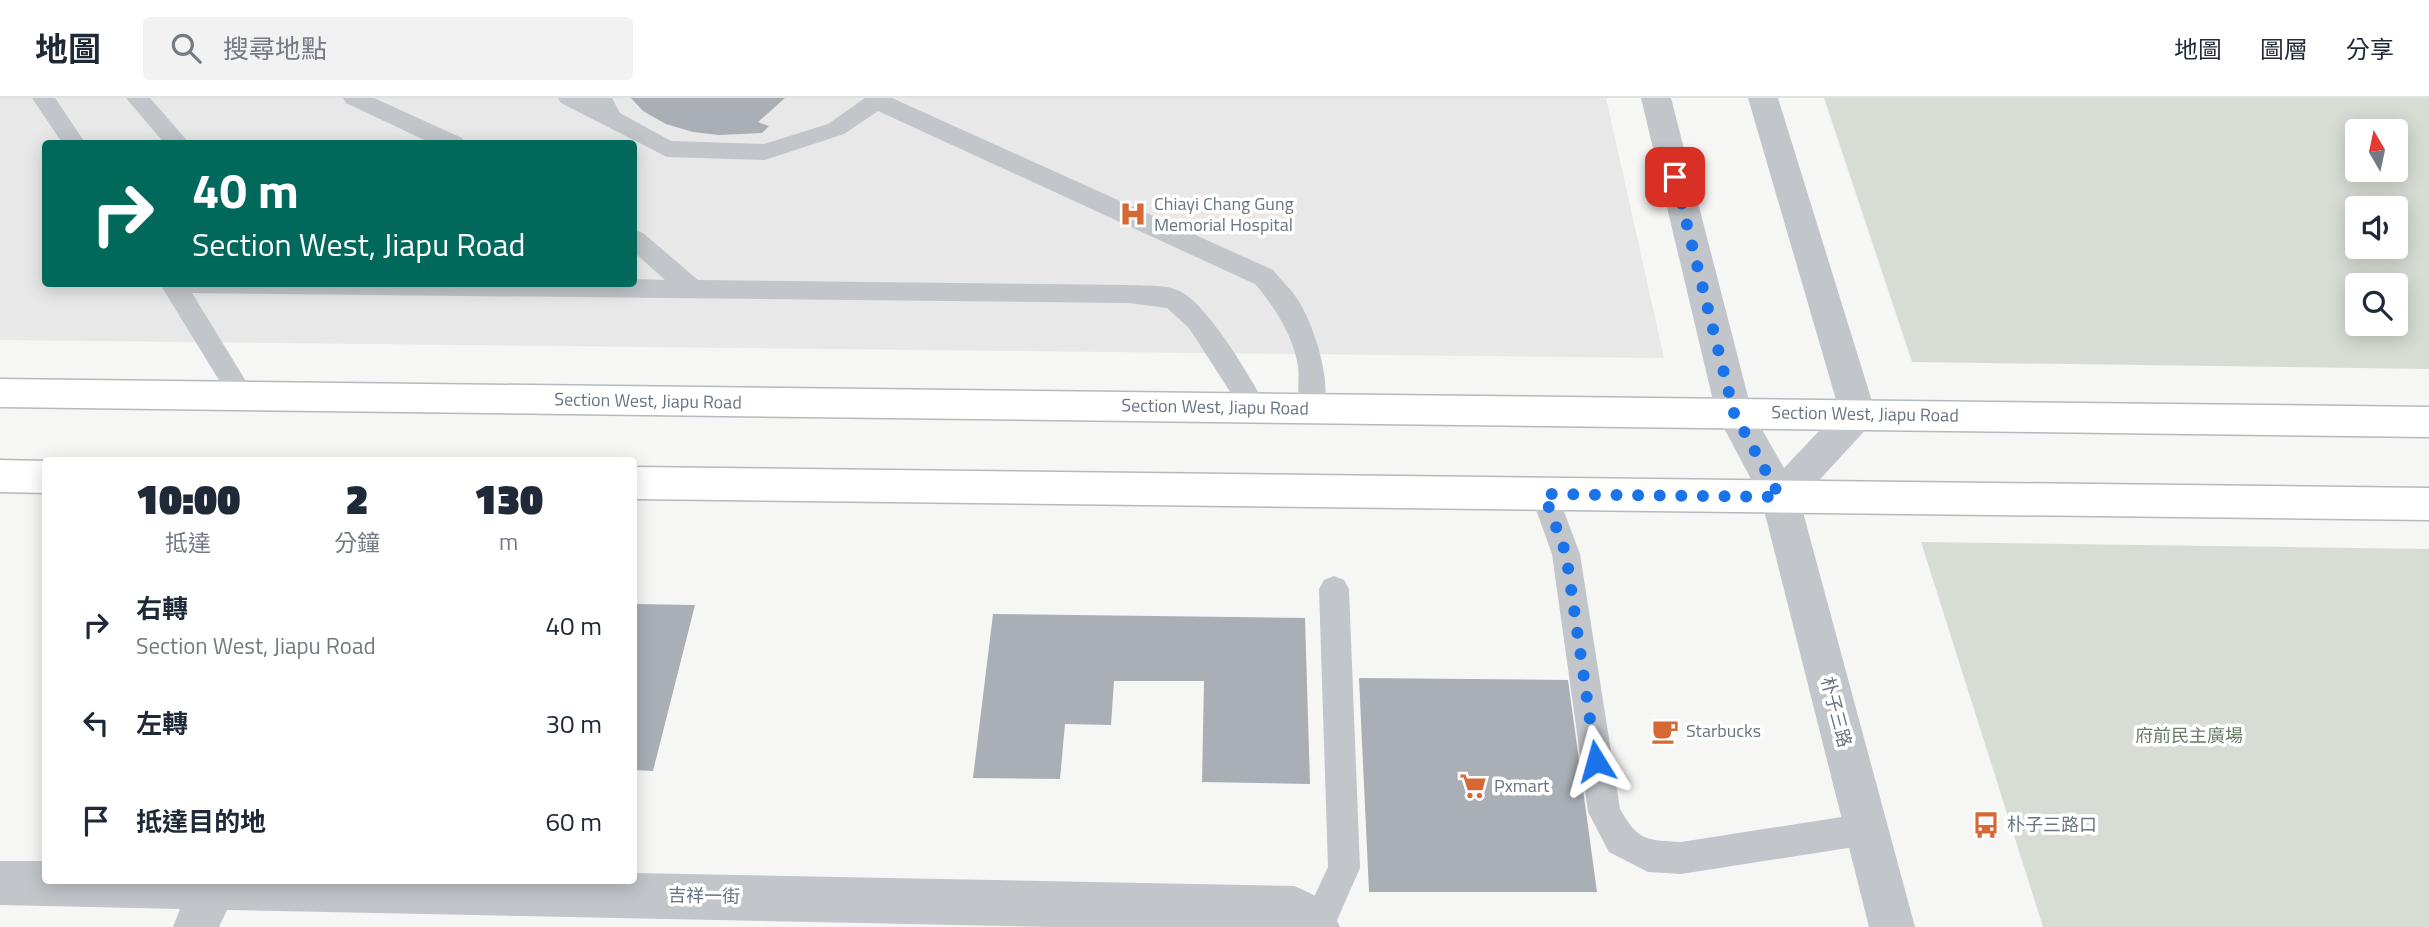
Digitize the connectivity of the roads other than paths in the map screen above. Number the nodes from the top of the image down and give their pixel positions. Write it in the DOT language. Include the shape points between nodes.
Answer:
graph roads {
  1 [pos="43,98"];
  2 [pos="137,98"];
  3 [pos="354,98"];
  4 [pos="569,98"];
  5 [pos="1656,98"];
  6 [pos="1763,98"];
  7 [pos="879,100"];
  8 [pos="606,108"];
  9 [pos="72,140"];
  10 [pos="175,140"];
  11 [pos="445,140"];
  12 [pos="637,242"];
  13 [pos="174,287"];
  14 [pos="484,287"];
  15 [pos="692,289"];
  16 [pos="0,393"];
  17 [pos="242,396"];
  18 [pos="1254,408"];
  19 [pos="1312,408"];
  20 [pos="1734,413"];
  21 [pos="1858,414"];
  22 [pos="2429,422"];
  23 [pos="0,476"];
  24 [pos="42,477"];
  25 [pos="637,483"];
  26 [pos="1544,494"];
  27 [pos="1780,497"];
  28 [pos="2429,504"];
  29 [pos="1334,589"];
  30 [pos="1867,829"];
  31 [pos="0,883"];
  32 [pos="42,883"];
  33 [pos="215,884"];
  34 [pos="256,884"];
  35 [pos="196,927"];
  36 [pos="1317,927"];
  37 [pos="1892,927"];
  1 -- 9 [label="lane"];
  2 -- 10 [label="lane"];
  3 -- 11 [label="lane"];
  4 -- 8 [label="lane"];
  5 -- 20 [label="street, 朴子三路"];
  6 -- 21 [label="street"];
  7 -- 8 [label="lane" via="836,129 765,152 667,149"];
  7 -- 19 [label="lane" via="1264,277 1288,305 1311,365"];
  12 -- 15 [label="lane"];
  13 -- 17 [label="lane"];
  14 -- 15 [label="lane"];
  15 -- 18 [label="lane" via="1129,294 1174,299 1198,321"];
  16 -- 17 [label="main road, Section West, Jiapu Road"];
  17 -- 18 [label="main road, Section West, Jiapu Road"];
  18 -- 19 [label="main road, Section West, Jiapu Road"];
  19 -- 20 [label="main road, Section West, Jiapu Road"];
  20 -- 21 [label="main road, Section West, Jiapu Road"];
  20 -- 27 [label="street, 朴子三路"];
  21 -- 22 [label="main road, Section West, Jiapu Road"];
  21 -- 27 [label="street"];
  23 -- 24 [label="main road"];
  25 -- 26 [label="main road"];
  26 -- 27 [label="main road"];
  26 -- 30 [label="lane" via="1566,554 1604,812 1620,841 1648,856 1681,858"];
  27 -- 28 [label="main road"];
  27 -- 30 [label="street, 朴子三路"];
  29 -- 36 [label="lane" via="1344,868"];
  30 -- 37 [label="street, 朴子三路"];
  31 -- 32 [label="street, 吉祥一街"];
  33 -- 35 [label="street"];
  34 -- 36 [label="street, 吉祥一街" via="1294,909"];
}
